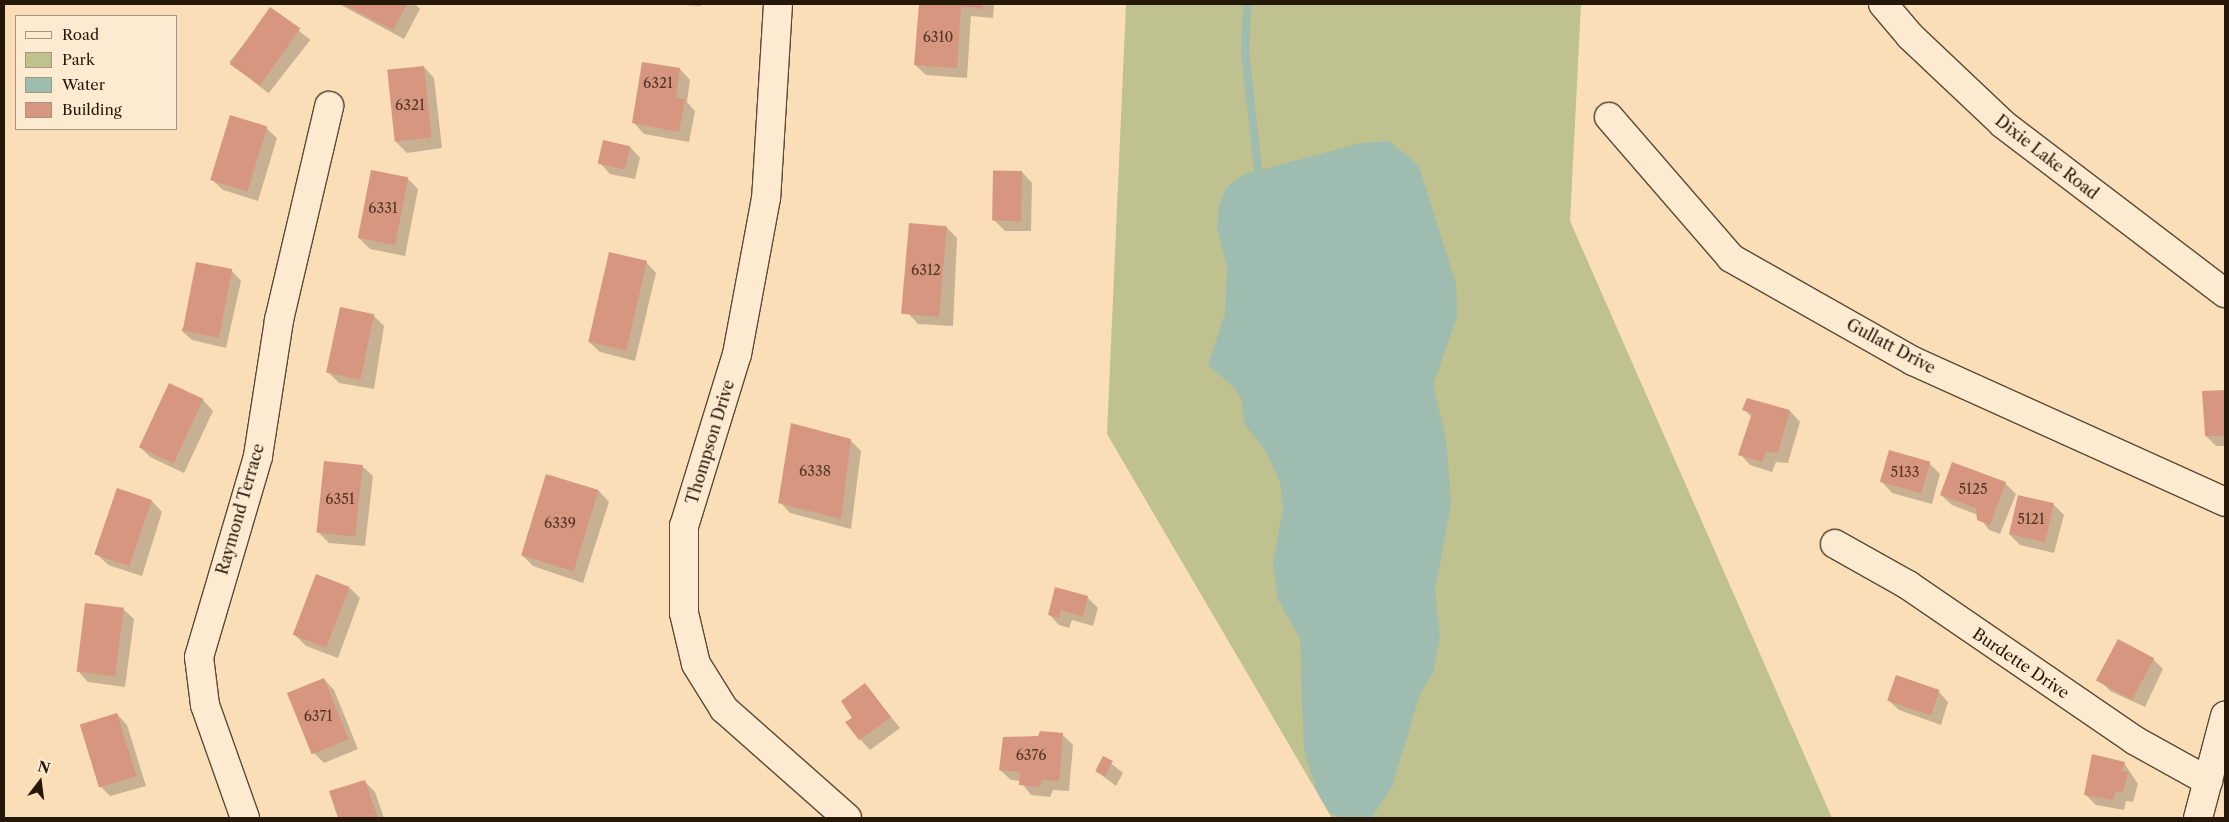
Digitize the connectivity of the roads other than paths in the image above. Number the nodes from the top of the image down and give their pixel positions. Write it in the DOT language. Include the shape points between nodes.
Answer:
graph roads {
  1 [pos="778,4"];
  2 [pos="1883,4"];
  3 [pos="329,106"];
  4 [pos="1609,117"];
  5 [pos="2225,293"];
  6 [pos="2225,502"];
  7 [pos="1835,544"];
  8 [pos="2225,716"];
  9 [pos="2208,781"];
  10 [pos="245,818"];
  11 [pos="847,818"];
  12 [pos="2198,818"];
  1 -- 11 [label="street, Thompson Drive" via="766,198 737,354 684,526 684,613 696,664 724,709"];
  2 -- 5 [label="street, Dixie Lake Road" via="1910,36 2003,124"];
  3 -- 10 [label="street, Raymond Terrace" via="279,320 258,456 199,656 205,705"];
  4 -- 6 [label="street, Gullatt Drive" via="1731,258 1913,361"];
  7 -- 9 [label="street, Burdette Drive" via="1908,585 2134,740"];
  8 -- 9 [label="street"];
  9 -- 12 [label="street"];
}
